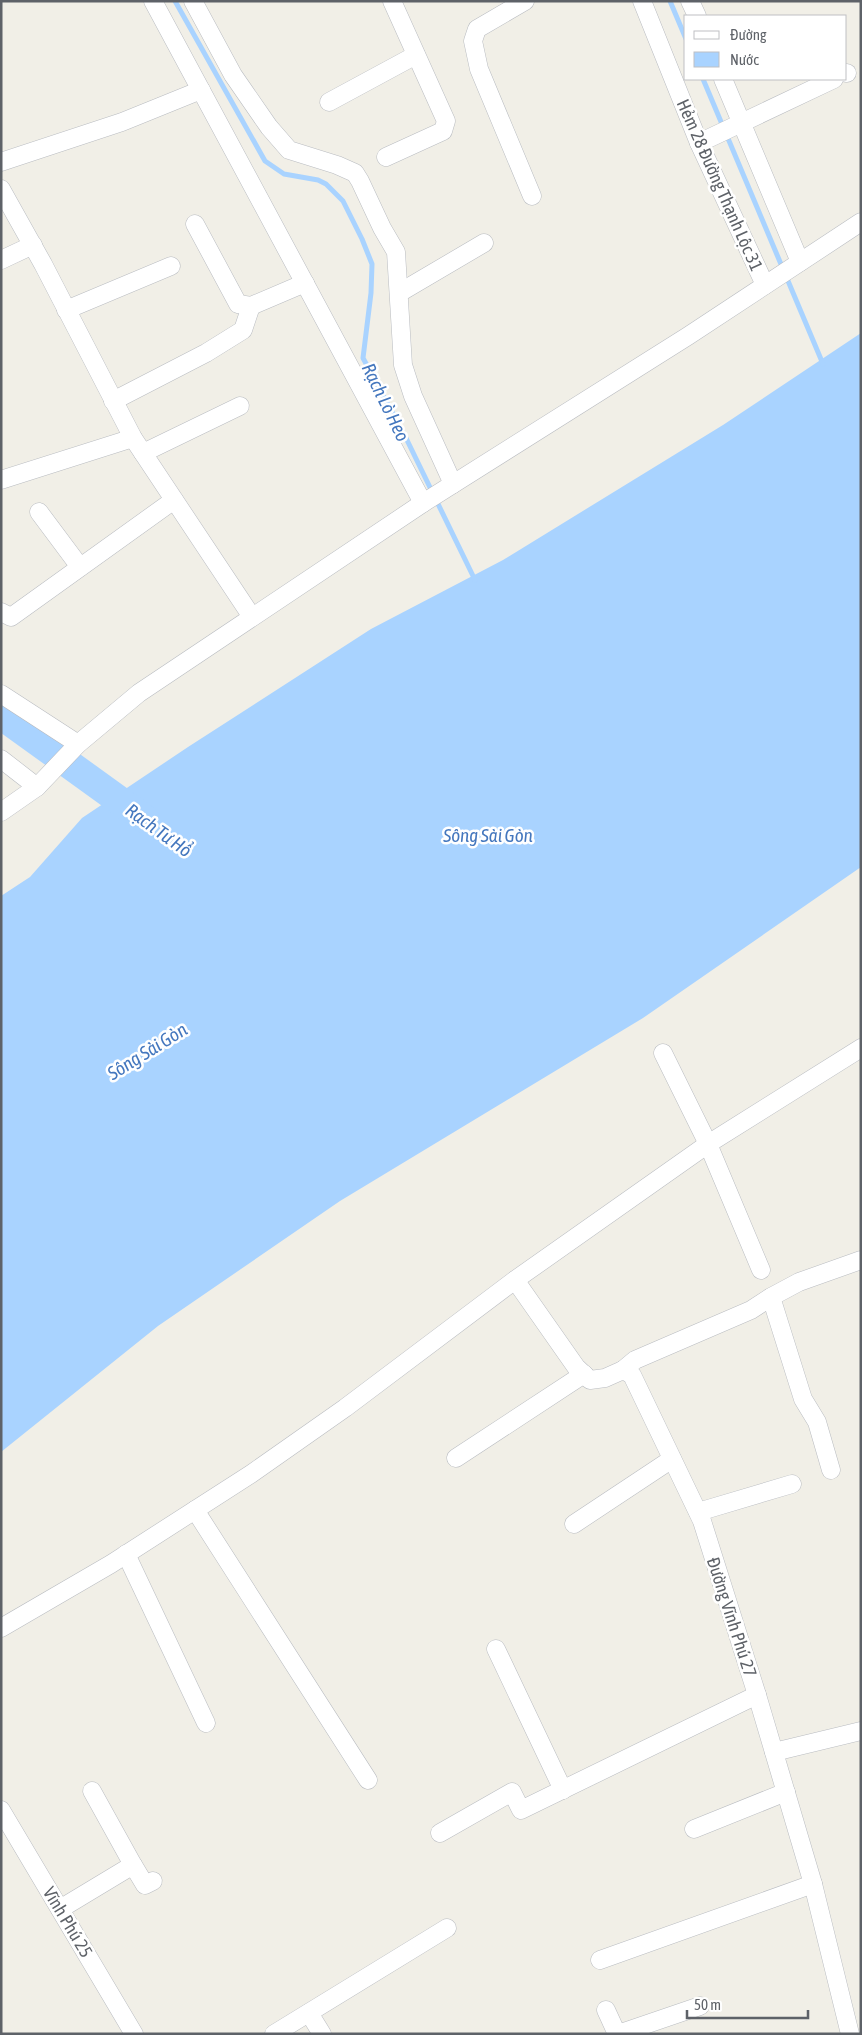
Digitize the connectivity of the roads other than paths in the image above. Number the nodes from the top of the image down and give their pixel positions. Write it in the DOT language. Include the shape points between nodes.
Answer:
graph roads {
  1 [pos="154,1"];
  2 [pos="193,1"];
  3 [pos="392,1"];
  4 [pos="525,1"];
  5 [pos="642,1"];
  6 [pos="690,1"];
  7 [pos="504,6"];
  8 [pos="697,15"];
  9 [pos="416,55"];
  10 [pos="723,80"];
  11 [pos="832,80"];
  12 [pos="202,90"];
  13 [pos="329,102"];
  14 [pos="738,125"];
  15 [pos="707,139"];
  16 [pos="386,157"];
  17 [pos="1,162"];
  18 [pos="1,189"];
  19 [pos="532,196"];
  20 [pos="861,222"];
  21 [pos="195,224"];
  22 [pos="484,243"];
  23 [pos="32,246"];
  24 [pos="1,260"];
  25 [pos="797,264"];
  26 [pos="171,266"];
  27 [pos="770,282"];
  28 [pos="305,283"];
  29 [pos="399,293"];
  30 [pos="251,306"];
  31 [pos="66,310"];
  32 [pos="114,401"];
  33 [pos="240,406"];
  34 [pos="138,445"];
  35 [pos="1,480"];
  36 [pos="448,487"];
  37 [pos="174,500"];
  38 [pos="424,502"];
  39 [pos="39,512"];
  40 [pos="80,567"];
  41 [pos="1,612"];
  42 [pos="252,617"];
  43 [pos="1,694"];
  44 [pos="74,748"];
  45 [pos="1,759"];
  46 [pos="41,783"];
  47 [pos="1,812"];
  48 [pos="861,1048"];
  49 [pos="663,1053"];
  50 [pos="708,1144"];
  51 [pos="861,1260"];
  52 [pos="760,1270"];
  53 [pos="515,1280"];
  54 [pos="771,1297"];
  55 [pos="623,1370"];
  56 [pos="584,1374"];
  57 [pos="456,1458"];
  58 [pos="672,1459"];
  59 [pos="831,1470"];
  60 [pos="792,1484"];
  61 [pos="195,1510"];
  62 [pos="698,1512"];
  63 [pos="574,1524"];
  64 [pos="126,1554"];
  65 [pos="1,1628"];
  66 [pos="496,1650"];
  67 [pos="757,1696"];
  68 [pos="206,1723"];
  69 [pos="861,1731"];
  70 [pos="774,1752"];
  71 [pos="368,1780"];
  72 [pos="563,1790"];
  73 [pos="92,1791"];
  74 [pos="786,1792"];
  75 [pos="1,1810"];
  76 [pos="694,1829"];
  77 [pos="440,1833"];
  78 [pos="133,1865"];
  79 [pos="152,1881"];
  80 [pos="813,1884"];
  81 [pos="60,1909"];
  82 [pos="447,1928"];
  83 [pos="600,1960"];
  84 [pos="700,2006"];
  85 [pos="606,2010"];
  86 [pos="308,2013"];
  87 [pos="853,2024"];
  88 [pos="134,2034"];
  89 [pos="274,2034"];
  90 [pos="322,2034"];
  91 [pos="617,2034"];
  1 -- 12 [label="street"];
  2 -- 29 [label="street" via="233,75 289,150 337,164 355,173 396,252"];
  3 -- 9 [label="street"];
  4 -- 7 [label="street"];
  5 -- 15 [label="street, Hẻm 28 Đường Thạnh Lộc 31"];
  6 -- 8 [label="street"];
  7 -- 19 [label="street" via="478,29 473,41 479,69"];
  9 -- 13 [label="street"];
  9 -- 16 [label="street" via="446,121 443,131"];
  10 -- 14 [label="street"];
  11 -- 14 [label="street"];
  12 -- 17 [label="street" via="122,122"];
  12 -- 28 [label="street"];
  14 -- 15 [label="street"];
  14 -- 25 [label="street"];
  15 -- 27 [label="street, Hẻm 28 Đường Thạnh Lộc 31"];
  18 -- 23 [label="street"];
  20 -- 25 [label="street"];
  21 -- 30 [label="street" via="238,304"];
  22 -- 29 [label="street"];
  23 -- 24 [label="street"];
  23 -- 31 [label="street"];
  25 -- 27 [label="street"];
  26 -- 31 [label="street"];
  27 -- 36 [label="street"];
  28 -- 30 [label="street"];
  28 -- 38 [label="street"];
  29 -- 36 [label="street" via="403,365"];
  30 -- 32 [label="street" via="243,330"];
  31 -- 32 [label="street"];
  32 -- 34 [label="street"];
  33 -- 34 [label="street"];
  34 -- 35 [label="street"];
  34 -- 37 [label="street"];
  36 -- 38 [label="street"];
  37 -- 40 [label="street"];
  37 -- 42 [label="street"];
  38 -- 42 [label="street"];
  39 -- 40 [label="street"];
  40 -- 41 [label="street" via="11,617"];
  42 -- 44 [label="street" via="139,693"];
  43 -- 44 [label="street"];
  44 -- 46 [label="street"];
  45 -- 46 [label="street"];
  46 -- 47 [label="street"];
  48 -- 50 [label="street"];
  49 -- 50 [label="street"];
  50 -- 52 [label="street"];
  50 -- 53 [label="street"];
  51 -- 54 [label="street" via="799,1282"];
  53 -- 56 [label="street"];
  53 -- 61 [label="street" via="337,1413"];
  54 -- 55 [label="street" via="751,1310 635,1360"];
  54 -- 59 [label="street" via="803,1400 817,1422"];
  55 -- 56 [label="street" via="590,1380"];
  55 -- 58 [label="street, Đường Vĩnh Phú 27" via="632,1376"];
  56 -- 57 [label="street"];
  58 -- 62 [label="street, Đường Vĩnh Phú 27"];
  58 -- 63 [label="street"];
  60 -- 62 [label="street"];
  61 -- 64 [label="street"];
  61 -- 71 [label="street"];
  62 -- 67 [label="street, Đường Vĩnh Phú 27"];
  64 -- 65 [label="street"];
  64 -- 68 [label="street"];
  66 -- 72 [label="street"];
  67 -- 70 [label="street, Đường Vĩnh Phú 27"];
  67 -- 72 [label="street"];
  69 -- 70 [label="street"];
  70 -- 74 [label="street, Đường Vĩnh Phú 27"];
  72 -- 77 [label="street" via="521,1810 512,1792"];
  73 -- 78 [label="street"];
  74 -- 76 [label="street"];
  74 -- 80 [label="street, Đường Vĩnh Phú 27"];
  75 -- 81 [label="street, Vĩnh Phú 25"];
  78 -- 79 [label="street" via="145,1885"];
  78 -- 81 [label="street"];
  80 -- 83 [label="street"];
  80 -- 87 [label="street, Đường Vĩnh Phú 27"];
  81 -- 88 [label="street, Vĩnh Phú 25"];
  82 -- 86 [label="street"];
  84 -- 91 [label="street"];
  85 -- 91 [label="street"];
  86 -- 89 [label="street"];
  86 -- 90 [label="street"];
}
